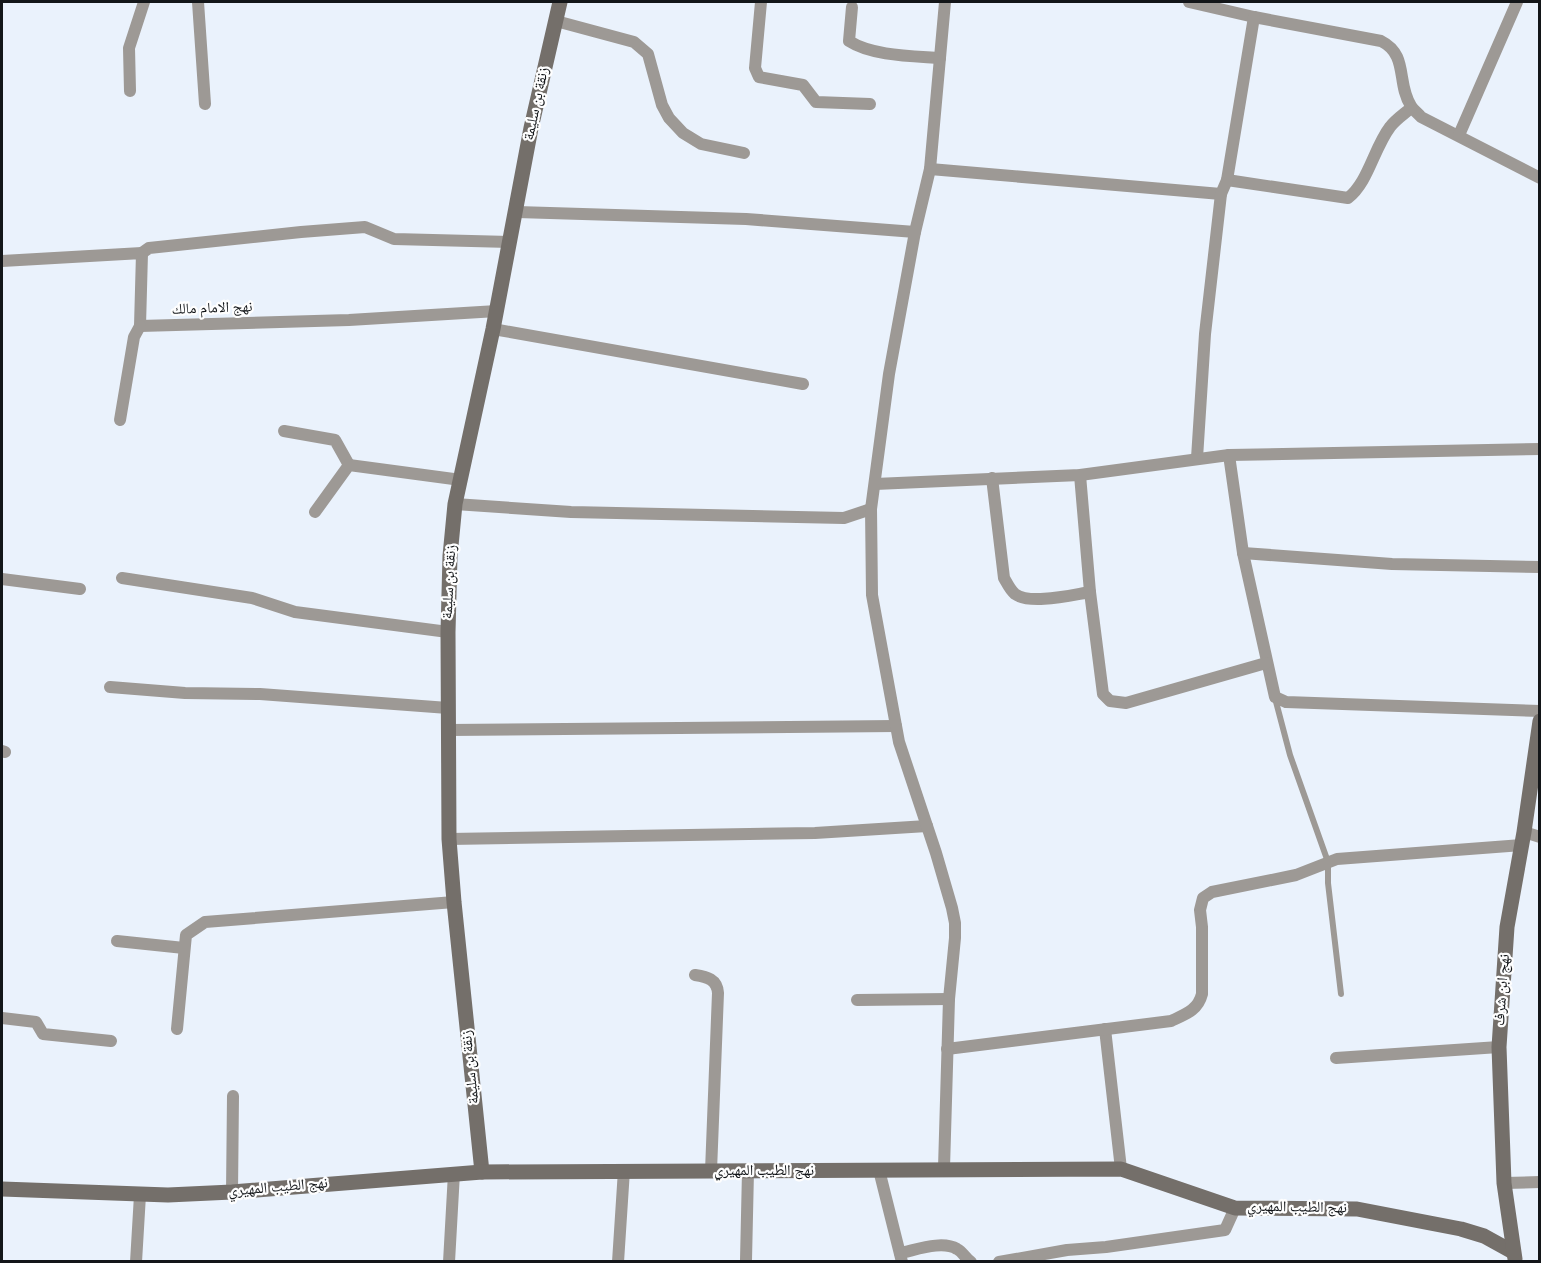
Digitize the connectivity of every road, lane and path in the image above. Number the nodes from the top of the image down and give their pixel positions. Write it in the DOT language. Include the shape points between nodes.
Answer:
graph roads {
  1 [pos="144,2"];
  2 [pos="198,2"];
  3 [pos="560,2"];
  4 [pos="760,2"];
  5 [pos="945,2"];
  6 [pos="1188,2"];
  7 [pos="1517,2"];
  8 [pos="852,7"];
  9 [pos="1254,17"];
  10 [pos="556,21"];
  11 [pos="940,58"];
  12 [pos="130,91"];
  13 [pos="205,104"];
  14 [pos="870,104"];
  15 [pos="1411,108"];
  16 [pos="1459,135"];
  17 [pos="744,153"];
  18 [pos="930,169"];
  19 [pos="1539,178"];
  20 [pos="1227,180"];
  21 [pos="1221,194"];
  22 [pos="517,212"];
  23 [pos="915,232"];
  24 [pos="510,242"];
  25 [pos="142,254"];
  26 [pos="2,261"];
  27 [pos="497,311"];
  28 [pos="140,326"];
  29 [pos="494,329"];
  30 [pos="802,384"];
  31 [pos="120,420"];
  32 [pos="284,430"];
  33 [pos="1539,449"];
  34 [pos="1229,455"];
  35 [pos="1197,458"];
  36 [pos="349,465"];
  37 [pos="1080,475"];
  38 [pos="992,478"];
  39 [pos="461,480"];
  40 [pos="875,484"];
  41 [pos="455,504"];
  42 [pos="872,509"];
  43 [pos="315,513"];
  44 [pos="1243,553"];
  45 [pos="1539,567"];
  46 [pos="122,578"];
  47 [pos="2,579"];
  48 [pos="80,589"];
  49 [pos="1090,592"];
  50 [pos="448,632"];
  51 [pos="1266,663"];
  52 [pos="110,687"];
  53 [pos="1275,697"];
  54 [pos="448,708"];
  55 [pos="1539,711"];
  56 [pos="1539,721"];
  57 [pos="896,726"];
  58 [pos="448,730"];
  59 [pos="927,826"];
  60 [pos="1539,837"];
  61 [pos="1523,838"];
  62 [pos="449,839"];
  63 [pos="1328,862"];
  64 [pos="454,902"];
  65 [pos="117,941"];
  66 [pos="184,948"];
  67 [pos="695,975"];
  68 [pos="1341,994"];
  69 [pos="949,999"];
  70 [pos="857,1000"];
  71 [pos="2,1018"];
  72 [pos="177,1029"];
  73 [pos="1105,1029"];
  74 [pos="111,1041"];
  75 [pos="1499,1047"];
  76 [pos="947,1049"];
  77 [pos="1336,1058"];
  78 [pos="233,1096"];
  79 [pos="944,1168"];
  80 [pos="1121,1169"];
  81 [pos="624,1170"];
  82 [pos="879,1170"];
  83 [pos="711,1171"];
  84 [pos="482,1172"];
  85 [pos="748,1172"];
  86 [pos="454,1173"];
  87 [pos="1539,1182"];
  88 [pos="1504,1183"];
  89 [pos="2,1189"];
  90 [pos="232,1192"];
  91 [pos="141,1195"];
  92 [pos="1235,1208"];
  93 [pos="901,1257"];
  94 [pos="1515,1257"];
  95 [pos="746,1260"];
  96 [pos="136,1262"];
  97 [pos="449,1262"];
  98 [pos="618,1262"];
  99 [pos="971,1262"];
  100 [pos="999,1262"];
  1 -- 12 [label="street" via="129,48"];
  2 -- 13 [label="street"];
  3 -- 10 [label="street, زنقة بن سليمة"];
  4 -- 14 [label="street" via="755,68 759,77 803,85 816,102"];
  5 -- 11 [label="street"];
  6 -- 9 [label="street"];
  7 -- 16 [label="street"];
  8 -- 11 [label="street" via="849,41 855,45 887,53"];
  9 -- 15 [label="street" via="1391,46 1400,63"];
  9 -- 20 [label="street"];
  10 -- 17 [label="street" via="634,42 648,54 662,105 683,133 701,144"];
  10 -- 22 [label="street, زنقة بن سليمة" via="531,128"];
  11 -- 18 [label="street"];
  15 -- 16 [label="street"];
  15 -- 20 [label="street" via="1390,127 1357,191 1348,198"];
  16 -- 19 [label="street"];
  18 -- 21 [label="street"];
  18 -- 23 [label="street"];
  20 -- 21 [label="street"];
  21 -- 35 [label="street" via="1205,334"];
  22 -- 23 [label="street" via="746,219"];
  22 -- 24 [label="street, زنقة بن سليمة"];
  23 -- 40 [label="street" via="887,384"];
  24 -- 25 [label="street" via="394,239 365,227 149,248"];
  24 -- 27 [label="street, زنقة بن سليمة"];
  25 -- 26 [label="street"];
  25 -- 28 [label="street"];
  27 -- 28 [label="street, نهج الامام مالك"];
  27 -- 29 [label="street, زنقة بن سليمة"];
  28 -- 31 [label="street" via="134,337"];
  29 -- 30 [label="street"];
  29 -- 39 [label="street, زنقة بن سليمة"];
  32 -- 36 [label="street" via="335,440"];
  33 -- 34 [label="street"];
  34 -- 35 [label="street"];
  34 -- 44 [label="street"];
  35 -- 37 [label="street"];
  36 -- 39 [label="street"];
  36 -- 43 [label="street"];
  37 -- 38 [label="street"];
  37 -- 49 [label="street"];
  38 -- 40 [label="street"];
  38 -- 49 [label="street" via="1004,578 1016,595 1028,600"];
  39 -- 41 [label="street, زنقة بن سليمة"];
  40 -- 42 [label="street"];
  41 -- 42 [label="street" via="571,512 844,518"];
  41 -- 50 [label="street, زنقة بن سليمة"];
  42 -- 57 [label="street" via="873,595"];
  44 -- 45 [label="street" via="1392,564"];
  44 -- 51 [label="street"];
  46 -- 50 [label="street" via="252,598 295,612"];
  47 -- 48 [label="street"];
  49 -- 51 [label="street" via="1103,694 1110,701 1126,703"];
  50 -- 54 [label="street, زنقة بن سليمة"];
  51 -- 53 [label="street"];
  52 -- 54 [label="street"];
  53 -- 55 [label="street" via="1287,702"];
  53 -- 63 [label="lane" via="1290,755"];
  54 -- 58 [label="street, زنقة بن سليمة"];
  56 -- 61 [label="street, نهج ابن شرف"];
  57 -- 58 [label="street"];
  57 -- 59 [label="street"];
  58 -- 62 [label="street, زنقة بن سليمة"];
  59 -- 62 [label="street" via="815,833"];
  59 -- 69 [label="street" via="955,923"];
  60 -- 61 [label="street"];
  61 -- 63 [label="street"];
  61 -- 75 [label="street, نهج ابن شرف" via="1507,927"];
  62 -- 64 [label="street, زنقة بن سليمة"];
  63 -- 68 [label="lane"];
  63 -- 73 [label="street" via="1296,875 1212,892 1203,898 1200,1003 1190,1013 1171,1021"];
  64 -- 66 [label="street" via="205,922 186,934"];
  64 -- 84 [label="street, زنقة بن سليمة"];
  65 -- 66 [label="street"];
  66 -- 72 [label="street"];
  67 -- 83 [label="street" via="712,979 718,993"];
  69 -- 70 [label="street"];
  69 -- 76 [label="street"];
  71 -- 74 [label="street" via="36,1022 43,1034"];
  73 -- 76 [label="street"];
  73 -- 80 [label="street"];
  75 -- 77 [label="street"];
  75 -- 88 [label="street, نهج ابن شرف"];
  76 -- 79 [label="street"];
  78 -- 90 [label="street"];
  79 -- 80 [label="street, نهج الطيب المهيري"];
  79 -- 82 [label="street, نهج الطيب المهيري"];
  80 -- 92 [label="street, نهج الطيب المهيري"];
  81 -- 83 [label="street, نهج الطيب المهيري"];
  81 -- 84 [label="street, نهج الطيب المهيري"];
  81 -- 98 [label="street"];
  82 -- 85 [label="street, نهج الطيب المهيري"];
  82 -- 93 [label="street"];
  83 -- 85 [label="street, نهج الطيب المهيري"];
  84 -- 86 [label="street, نهج الطيب المهيري"];
  85 -- 95 [label="street"];
  86 -- 90 [label="street, نهج الطيب المهيري"];
  86 -- 97 [label="street"];
  87 -- 88 [label="street"];
  88 -- 94 [label="street, نهج ابن شرف"];
  89 -- 91 [label="street, نهج الطيب المهيري"];
  90 -- 91 [label="street, نهج الطيب المهيري"];
  91 -- 96 [label="street"];
  92 -- 94 [label="street, نهج الطيب المهيري" via="1358,1209 1484,1236"];
  92 -- 100 [label="street" via="1225,1230"];
  93 -- 99 [label="street" via="947,1245"];
}
